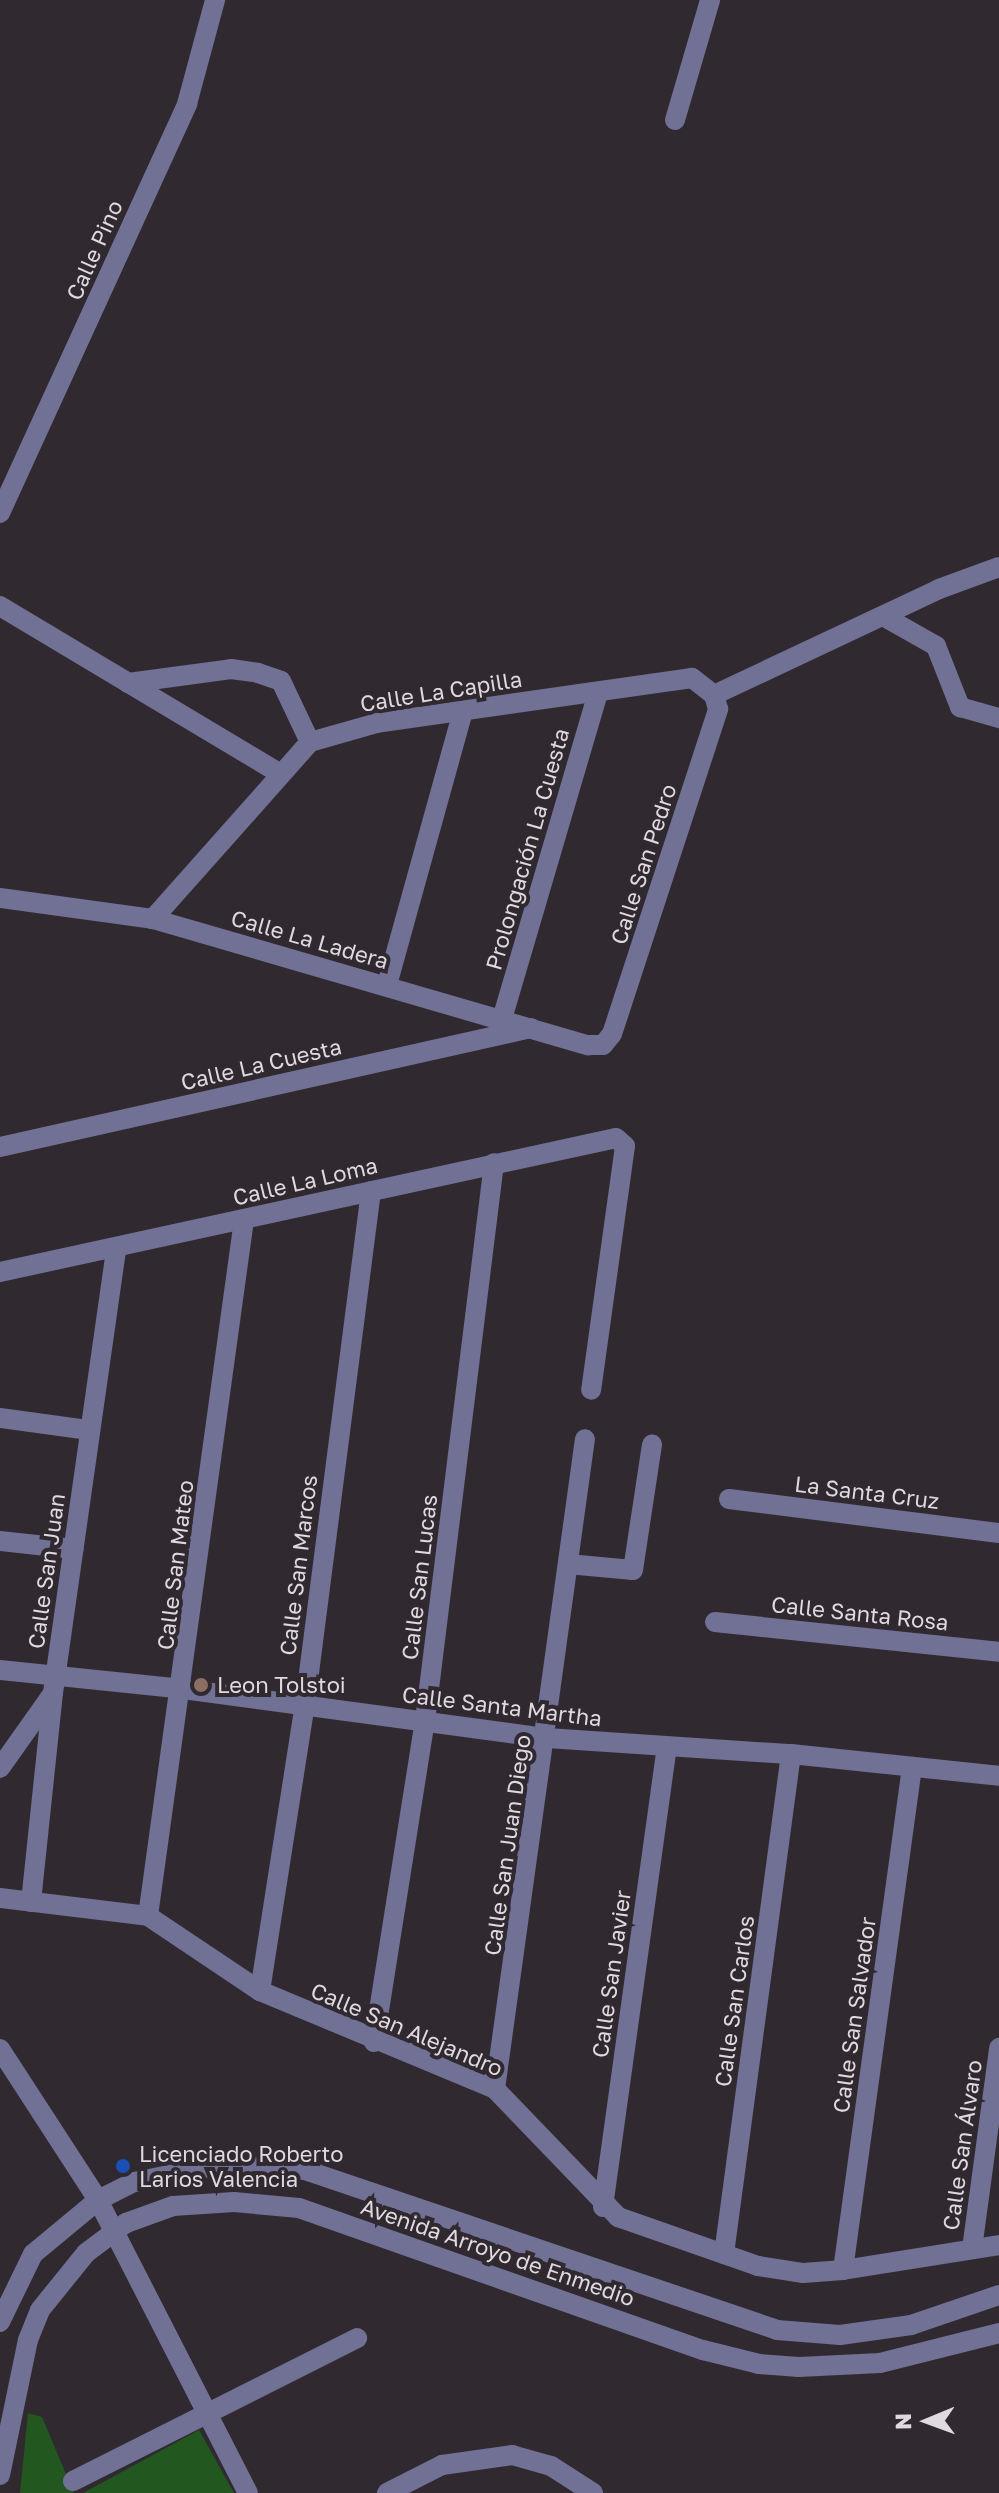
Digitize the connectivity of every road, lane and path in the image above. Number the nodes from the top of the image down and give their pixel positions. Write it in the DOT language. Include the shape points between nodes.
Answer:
graph roads {
  1 [pos="215,0"];
  2 [pos="710,0"];
  3 [pos="675,120"];
  4 [pos="0,513"];
  5 [pos="999,567"];
  6 [pos="0,606"];
  7 [pos="883,616"];
  8 [pos="128,683"];
  9 [pos="598,692"];
  10 [pos="714,695"];
  11 [pos="463,711"];
  12 [pos="999,718"];
  13 [pos="310,742"];
  14 [pos="281,774"];
  15 [pos="0,898"];
  16 [pos="153,919"];
  17 [pos="387,985"];
  18 [pos="502,1019"];
  19 [pos="532,1028"];
  20 [pos="603,1045"];
  21 [pos="0,1147"];
  22 [pos="494,1163"];
  23 [pos="371,1191"];
  24 [pos="244,1220"];
  25 [pos="116,1249"];
  26 [pos="0,1272"];
  27 [pos="591,1390"];
  28 [pos="0,1418"];
  29 [pos="89,1430"];
  30 [pos="585,1439"];
  31 [pos="652,1444"];
  32 [pos="729,1499"];
  33 [pos="999,1533"];
  34 [pos="0,1541"];
  35 [pos="74,1549"];
  36 [pos="568,1564"];
  37 [pos="715,1622"];
  38 [pos="999,1652"];
  39 [pos="0,1670"];
  40 [pos="54,1684"];
  41 [pos="183,1689"];
  42 [pos="305,1704"];
  43 [pos="425,1721"];
  44 [pos="547,1738"];
  45 [pos="667,1748"];
  46 [pos="791,1754"];
  47 [pos="912,1767"];
  48 [pos="0,1768"];
  49 [pos="999,1776"];
  50 [pos="0,1898"];
  51 [pos="31,1902"];
  52 [pos="148,1916"];
  53 [pos="260,1991"];
  54 [pos="374,2042"];
  55 [pos="999,2048"];
  56 [pos="1,2051"];
  57 [pos="495,2089"];
  58 [pos="98,2200"];
  59 [pos="603,2207"];
  60 [pos="115,2231"];
  61 [pos="999,2245"];
  62 [pos="972,2249"];
  63 [pos="724,2254"];
  64 [pos="843,2270"];
  65 [pos="999,2295"];
  66 [pos="0,2322"];
  67 [pos="999,2333"];
  68 [pos="357,2338"];
  69 [pos="207,2413"];
  70 [pos="1,2465"];
  71 [pos="73,2481"];
  72 [pos="248,2493"];
  73 [pos="387,2493"];
  74 [pos="593,2493"];
  1 -- 4 [label="street, Calle Pino" via="187,104"];
  2 -- 3 [label="street"];
  5 -- 7 [label="street"];
  6 -- 8 [label="street"];
  7 -- 10 [label="street"];
  7 -- 12 [label="street" via="936,646 960,707"];
  8 -- 13 [label="street" via="231,669 258,673 281,681"];
  8 -- 14 [label="street"];
  9 -- 10 [label="street, Calle La Capilla" via="692,678"];
  9 -- 11 [label="street, Calle La Capilla"];
  9 -- 18 [label="street, Prolongación La Cuesta"];
  10 -- 20 [label="street, Calle San Pedro" via="718,709 612,1034"];
  11 -- 13 [label="street, Calle La Capilla" via="377,723"];
  11 -- 17 [label="street"];
  13 -- 14 [label="street"];
  14 -- 16 [label="street"];
  15 -- 16 [label="street, Calle La Ladera"];
  16 -- 17 [label="street, Calle La Ladera"];
  17 -- 18 [label="street, Calle La Ladera"];
  18 -- 19 [label="street, Calle La Ladera"];
  19 -- 20 [label="street, Calle La Ladera"];
  19 -- 21 [label="street, Calle La Cuesta"];
  22 -- 23 [label="street, Calle La Loma"];
  22 -- 27 [label="street, Calle La Loma" via="621,1140 625,1146"];
  22 -- 43 [label="street, Calle San Lucas"];
  23 -- 24 [label="street, Calle La Loma"];
  23 -- 42 [label="street, Calle San Marcos"];
  24 -- 25 [label="street, Calle La Loma"];
  24 -- 41 [label="street, Calle San Mateo"];
  25 -- 26 [label="street, Calle La Loma"];
  25 -- 29 [label="street, Calle San Juan"];
  28 -- 29 [label="street"];
  29 -- 35 [label="street, Calle San Juan"];
  30 -- 36 [label="street, Calle San Juan Diego"];
  31 -- 36 [label="street" via="633,1570"];
  32 -- 33 [label="street, La Santa Cruz"];
  34 -- 35 [label="street"];
  35 -- 40 [label="street, Calle San Juan"];
  36 -- 44 [label="street, Calle San Juan Diego"];
  37 -- 38 [label="street, Calle Santa Rosa"];
  39 -- 40 [label="street, Calle Santa Martha"];
  40 -- 41 [label="street, Calle Santa Martha"];
  40 -- 48 [label="street"];
  40 -- 51 [label="street, Calle San Juan"];
  41 -- 42 [label="street, Calle Santa Martha"];
  41 -- 52 [label="street, Calle San Mateo"];
  42 -- 43 [label="street, Calle Santa Martha"];
  42 -- 53 [label="street, Calle San Marcos"];
  43 -- 44 [label="street, Calle Santa Martha"];
  43 -- 54 [label="street, Calle San Lucas"];
  44 -- 45 [label="street, Calle Santa Martha"];
  44 -- 57 [label="street, Calle San Juan Diego"];
  45 -- 46 [label="street, Calle Santa Martha"];
  45 -- 59 [label="street, Calle San Javier"];
  46 -- 47 [label="street, Calle Santa Martha"];
  46 -- 63 [label="street, Calle San Carlos"];
  47 -- 49 [label="street, Calle Santa Martha"];
  47 -- 64 [label="street, Calle San Salvador"];
  50 -- 51 [label="street, Calle San Alejandro"];
  51 -- 52 [label="street, Calle San Alejandro"];
  52 -- 53 [label="street, Calle San Alejandro"];
  53 -- 54 [label="street, Calle San Alejandro"];
  54 -- 57 [label="street, Calle San Alejandro"];
  55 -- 62 [label="street, Calle San Álvaro"];
  56 -- 58 [label="street"];
  57 -- 59 [label="street, Calle San Alejandro"];
  58 -- 60 [label="street"];
  58 -- 65 [label="street, Avenida Arroyo de Enmedio" via="178,2170 262,2164 305,2170 777,2330 840,2335 911,2325"];
  58 -- 66 [label="street, Avenida Arroyo de Enmedio" via="33,2254"];
  59 -- 63 [label="street, Calle San Alejandro"];
  60 -- 67 [label="street, Avenida Arroyo de Enmedio" via="173,2206 299,2208 703,2350 759,2364 880,2363"];
  60 -- 69 [label="street"];
  60 -- 70 [label="street, Avenida Arroyo de Enmedio" via="77,2262 40,2310 28,2340"];
  61 -- 62 [label="street, Calle San Alejandro"];
  62 -- 64 [label="street, Calle San Alejandro"];
  63 -- 64 [label="street, Calle San Alejandro" via="803,2273"];
  68 -- 69 [label="street"];
  69 -- 71 [label="street"];
  69 -- 72 [label="street"];
  73 -- 74 [label="street" via="442,2465 512,2455 551,2466"];
}
